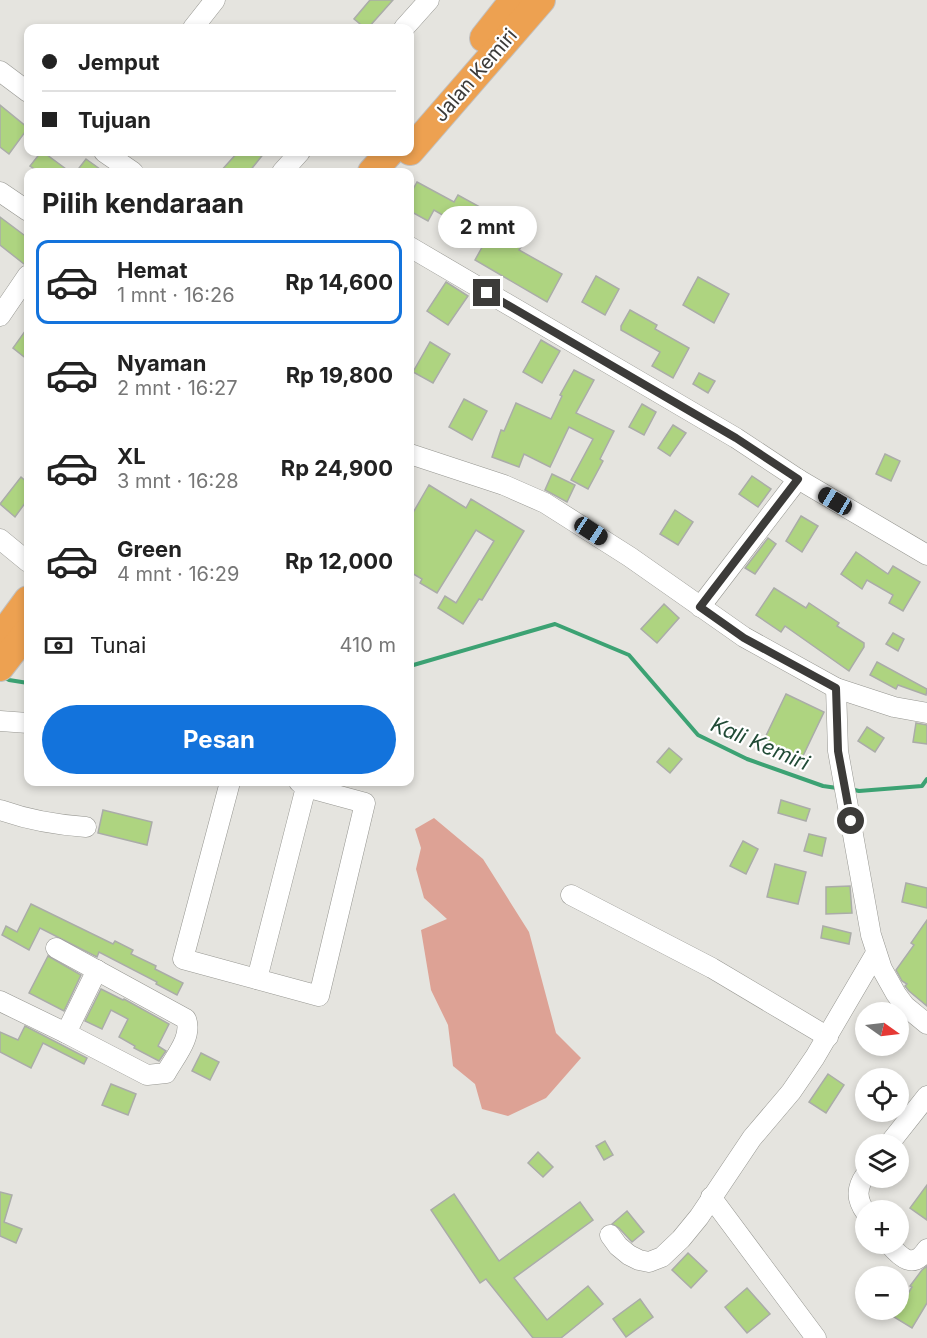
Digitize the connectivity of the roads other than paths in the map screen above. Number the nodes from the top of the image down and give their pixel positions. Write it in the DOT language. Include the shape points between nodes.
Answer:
graph roads {
  1 [pos="215,0"];
  2 [pos="429,0"];
  3 [pos="514,0"];
  4 [pos="541,0"];
  5 [pos="196,24"];
  6 [pos="408,24"];
  7 [pos="0,71"];
  8 [pos="24,89"];
  9 [pos="414,122"];
  10 [pos="414,145"];
  11 [pos="110,156"];
  12 [pos="296,156"];
  13 [pos="386,156"];
  14 [pos="405,156"];
  15 [pos="127,168"];
  16 [pos="286,168"];
  17 [pos="376,168"];
  18 [pos="395,168"];
  19 [pos="0,192"];
  20 [pos="24,208"];
  21 [pos="414,249"];
  22 [pos="24,281"];
  23 [pos="0,316"];
  24 [pos="414,455"];
  25 [pos="798,479"];
  26 [pos="927,555"];
  27 [pos="700,607"];
  28 [pos="24,608"];
  29 [pos="24,635"];
  30 [pos="2,655"];
  31 [pos="836,688"];
  32 [pos="927,713"];
  33 [pos="0,721"];
  34 [pos="24,723"];
  35 [pos="229,786"];
  36 [pos="302,786"];
  37 [pos="309,786"];
  38 [pos="0,810"];
  39 [pos="86,827"];
  40 [pos="571,895"];
  41 [pos="56,948"];
  42 [pos="876,953"];
  43 [pos="97,970"];
  44 [pos="257,979"];
  45 [pos="0,1001"];
  46 [pos="927,1024"];
  47 [pos="66,1033"];
  48 [pos="828,1037"];
  49 [pos="926,1100"];
  50 [pos="897,1134"];
  51 [pos="711,1197"];
  52 [pos="610,1235"];
  53 [pos="927,1249"];
  54 [pos="899,1254"];
  55 [pos="816,1338"];
  1 -- 5 [label="street"];
  2 -- 6 [label="street"];
  3 -- 9 [label="highway, Jalan Kemiri"];
  4 -- 10 [label="highway, Jalan Kemiri"];
  7 -- 8 [label="street"];
  11 -- 15 [label="street"];
  12 -- 16 [label="street"];
  13 -- 17 [label="highway"];
  14 -- 18 [label="highway, Jalan Kemiri"];
  19 -- 20 [label="street"];
  21 -- 25 [label="street" via="736,438"];
  22 -- 23 [label="street"];
  24 -- 27 [label="street" via="545,503 630,556"];
  25 -- 26 [label="street"];
  25 -- 27 [label="street"];
  27 -- 31 [label="street" via="744,638"];
  28 -- 30 [label="highway"];
  29 -- 30 [label="highway"];
  31 -- 32 [label="street"];
  31 -- 42 [label="street" via="838,751"];
  33 -- 34 [label="street"];
  35 -- 44 [label="street" via="183,959"];
  36 -- 44 [label="street"];
  37 -- 44 [label="street" via="365,803 319,996"];
  38 -- 39 [label="street" via="53,824"];
  40 -- 48 [label="street" via="712,968"];
  41 -- 43 [label="street"];
  42 -- 46 [label="street" via="896,994"];
  42 -- 48 [label="street"];
  43 -- 47 [label="street"];
  43 -- 47 [label="street" via="186,1019 183,1044 166,1073 147,1075"];
  45 -- 47 [label="street"];
  48 -- 51 [label="street"];
  49 -- 50 [label="street"];
  51 -- 52 [label="street" via="691,1227 662,1257 649,1262 618,1246"];
  51 -- 55 [label="street"];
  53 -- 54 [label="street" via="916,1260"];
}
